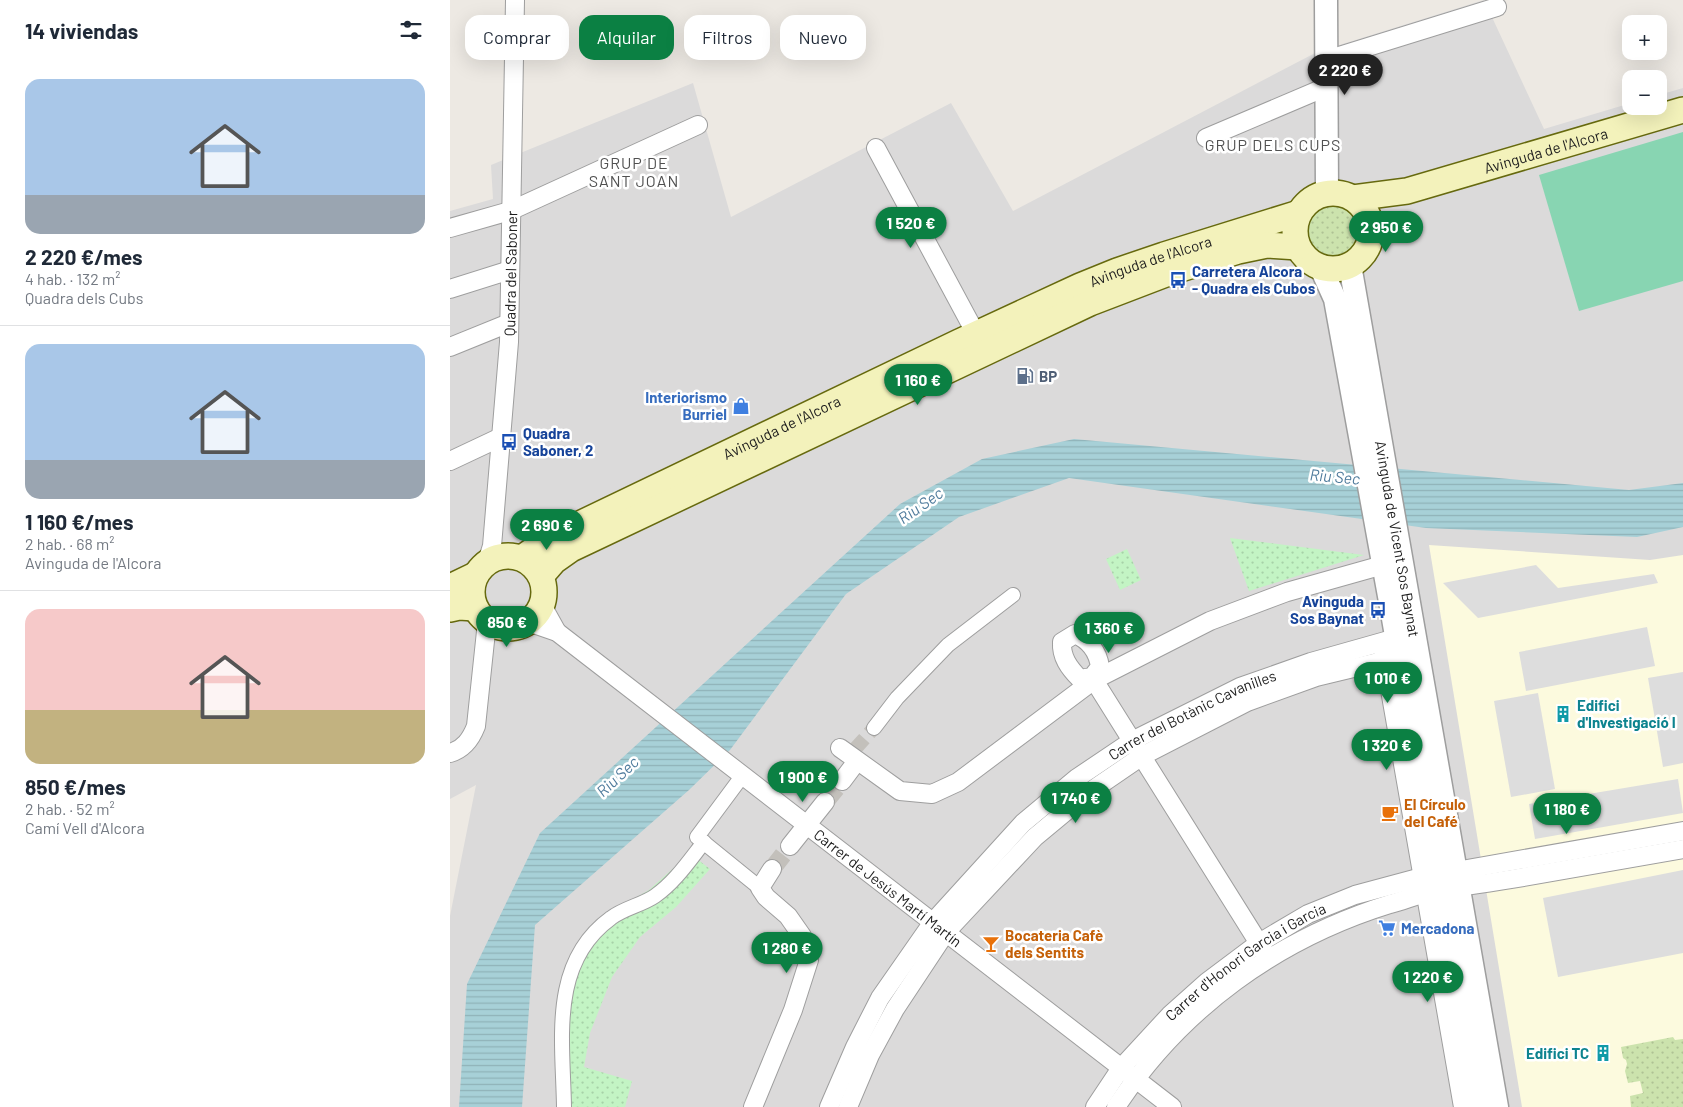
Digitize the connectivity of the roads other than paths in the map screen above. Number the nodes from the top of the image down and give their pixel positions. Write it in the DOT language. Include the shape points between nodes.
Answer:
graph roads {
  1 [pos="515,0"];
  2 [pos="1326,0"];
  3 [pos="1497,7"];
  4 [pos="1326,60"];
  5 [pos="1326,87"];
  6 [pos="1683,110"];
  7 [pos="698,125"];
  8 [pos="1206,138"];
  9 [pos="876,148"];
  10 [pos="1407,191"];
  11 [pos="1327,193"];
  12 [pos="1353,198"];
  13 [pos="510,211"];
  14 [pos="1299,214"];
  15 [pos="1369,219"];
  16 [pos="450,228"];
  17 [pos="1298,247"];
  18 [pos="1350,265"];
  19 [pos="1321,268"];
  20 [pos="510,270"];
  21 [pos="450,289"];
  22 [pos="509,323"];
  23 [pos="976,334"];
  24 [pos="450,347"];
  25 [pos="501,437"];
  26 [pos="1371,441"];
  27 [pos="450,461"];
  28 [pos="1386,528"];
  29 [pos="496,559"];
  30 [pos="1383,565"];
  31 [pos="541,576"];
  32 [pos="450,587"];
  33 [pos="1013,595"];
  34 [pos="450,610"];
  35 [pos="535,614"];
  36 [pos="481,615"];
  37 [pos="1390,649"];
  38 [pos="1093,678"];
  39 [pos="874,728"];
  40 [pos="1132,741"];
  41 [pos="450,753"];
  42 [pos="1142,756"];
  43 [pos="743,776"];
  44 [pos="842,781"];
  45 [pos="825,802"];
  46 [pos="807,824"];
  47 [pos="1683,831"];
  48 [pos="700,840"];
  49 [pos="790,846"];
  50 [pos="1683,848"];
  51 [pos="772,869"];
  52 [pos="1440,882"];
  53 [pos="760,888"];
  54 [pos="939,927"];
  55 [pos="1264,951"];
  56 [pos="1128,1073"];
  57 [pos="564,1107"];
  58 [pos="752,1107"];
  59 [pos="829,1107"];
  60 [pos="848,1107"];
  61 [pos="1095,1107"];
  62 [pos="1116,1107"];
  63 [pos="1172,1107"];
  64 [pos="1463,1107"];
  65 [pos="1478,1107"];
  66 [pos="1497,1107"];
  1 -- 13 [label="street, Quadra del Saboner"];
  2 -- 4 [label="street"];
  3 -- 4 [label="street"];
  4 -- 5 [label="street"];
  5 -- 8 [label="street"];
  5 -- 11 [label="street"];
  6 -- 10 [label="main road, Avinguda de l'Alcora"];
  7 -- 13 [label="street"];
  9 -- 23 [label="street"];
  10 -- 12 [label="main road, Avinguda de l'Alcora"];
  10 -- 15 [label="main road, Avinguda de l'Alcora" via="1385,204"];
  11 -- 12 [label="main road"];
  11 -- 14 [label="main road" via="1311,200"];
  12 -- 15 [label="main road"];
  13 -- 16 [label="street"];
  13 -- 20 [label="street, Quadra del Saboner"];
  14 -- 17 [label="main road" via="1294,230"];
  14 -- 23 [label="main road, Avinguda de l'Alcora" via="1117,271"];
  15 -- 18 [label="main road" via="1371,237 1364,254"];
  17 -- 19 [label="main road" via="1308,260"];
  17 -- 31 [label="main road, Avinguda de l'Alcora" via="1267,244 1238,251 1090,303 571,550 554,561"];
  18 -- 19 [label="main road" via="1336,269"];
  18 -- 26 [label="street, Avinguda de Vicent Sos Baynat"];
  19 -- 26 [label="street, Avinguda de Vicent Sos Baynat" via="1335,299"];
  20 -- 21 [label="street"];
  20 -- 22 [label="street, Quadra del Saboner"];
  22 -- 24 [label="street"];
  22 -- 25 [label="street, Quadra del Saboner"];
  23 -- 29 [label="main road, Avinguda de l'Alcora" via="549,539"];
  25 -- 27 [label="street"];
  25 -- 29 [label="street, Quadra del Saboner"];
  26 -- 28 [label="street, Avinguda de Vicent Sos Baynat"];
  28 -- 30 [label="street, Avinguda de Vicent Sos Baynat"];
  28 -- 52 [label="street, Avinguda de Vicent Sos Baynat"];
  29 -- 31 [label="main road" via="533,565"];
  29 -- 32 [label="main road, Avinguda de l'Alcora"];
  29 -- 36 [label="main road" via="471,591"];
  30 -- 37 [label="street, Avinguda de Vicent Sos Baynat"];
  30 -- 38 [label="street" via="1287,592 1210,621"];
  31 -- 35 [label="main road" via="544,590"];
  33 -- 39 [label="street" via="948,645 897,698"];
  34 -- 36 [label="main road" via="459,606"];
  35 -- 36 [label="main road" via="514,628 500,628"];
  35 -- 43 [label="street, Carrer de Jesús Martí Martín"];
  36 -- 41 [label="street" via="476,726 470,740"];
  37 -- 40 [label="street, Carrer del Botànic Cavanilles" via="1311,662 1240,687"];
  37 -- 42 [label="street, Carrer del Botànic Cavanilles" via="1247,702"];
  37 -- 52 [label="street, Avinguda de Vicent Sos Baynat"];
  38 -- 40 [label="street"];
  38 -- 44 [label="street" via="958,782 932,794 900,791 851,753"];
  40 -- 42 [label="street"];
  40 -- 54 [label="street, Carrer del Botànic Cavanilles" via="1077,778 1024,822"];
  42 -- 54 [label="street, Carrer del Botànic Cavanilles" via="1088,793 1035,837"];
  42 -- 55 [label="street"];
  43 -- 46 [label="street, Carrer de Jesús Martí Martín"];
  43 -- 48 [label="street"];
  45 -- 46 [label="street"];
  46 -- 49 [label="street"];
  46 -- 54 [label="street, Carrer de Jesús Martí Martín"];
  47 -- 52 [label="street"];
  48 -- 53 [label="street"];
  48 -- 57 [label="street" via="683,870 655,896 612,917 590,936 575,960 567,981 563,1013"];
  50 -- 52 [label="street"];
  51 -- 53 [label="street"];
  52 -- 55 [label="street, Carrer d'Honori Garcia i Garcia" via="1355,895 1308,914"];
  52 -- 64 [label="street, Avinguda de Vicent Sos Baynat"];
  52 -- 65 [label="street, Avinguda de Vicent Sos Baynat"];
  52 -- 66 [label="street, Avinguda de Vicent Sos Baynat"];
  53 -- 58 [label="street" via="788,916 802,936 809,960 793,1010"];
  54 -- 56 [label="street, Carrer de Jesús Martí Martín"];
  54 -- 59 [label="street, Carrer del Botànic Cavanilles" via="880,998"];
  54 -- 60 [label="street, Carrer del Botànic Cavanilles" via="870,1055"];
  55 -- 56 [label="street, Carrer d'Honori Garcia i Garcia"];
  56 -- 61 [label="street, Carrer d'Honori Garcia i Garcia"];
  56 -- 62 [label="street, Carrer d'Honori Garcia i Garcia"];
  56 -- 63 [label="street, Carrer de Jesús Martí Martín"];
}
